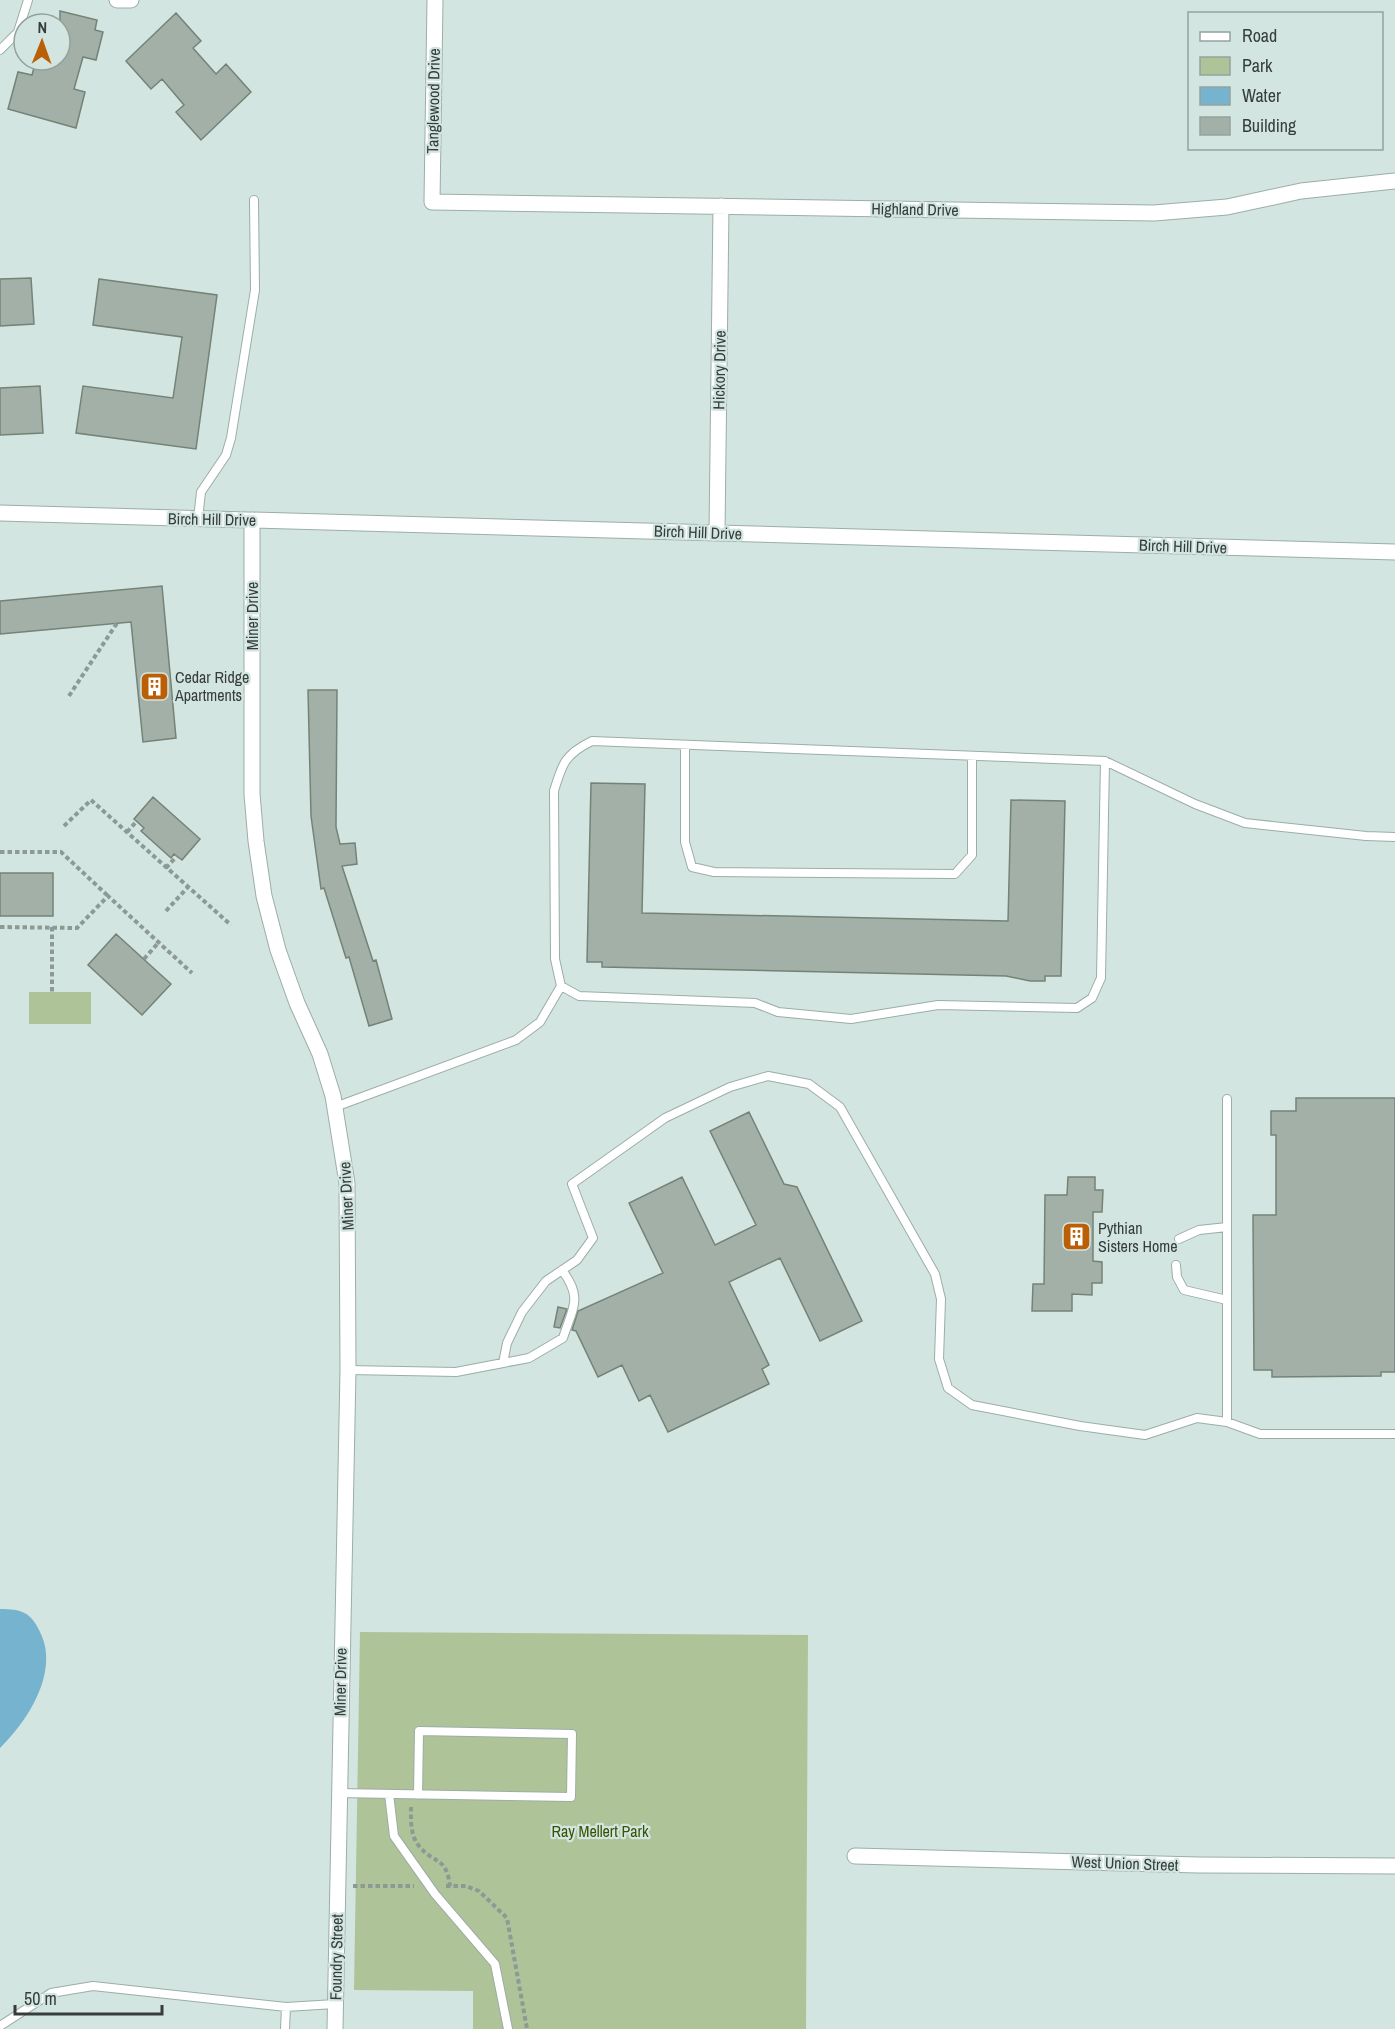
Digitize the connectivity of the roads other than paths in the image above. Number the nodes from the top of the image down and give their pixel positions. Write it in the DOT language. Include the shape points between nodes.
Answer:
graph roads {
  1 [pos="28,0"];
  2 [pos="117,0"];
  3 [pos="131,0"];
  4 [pos="435,0"];
  5 [pos="0,50"];
  6 [pos="1395,181"];
  7 [pos="254,200"];
  8 [pos="432,202"];
  9 [pos="721,206"];
  10 [pos="0,513"];
  11 [pos="198,519"];
  12 [pos="252,520"];
  13 [pos="717,533"];
  14 [pos="1395,552"];
  15 [pos="685,745"];
  16 [pos="972,756"];
  17 [pos="1105,761"];
  18 [pos="1395,837"];
  19 [pos="561,986"];
  20 [pos="1227,1099"];
  21 [pos="335,1107"];
  22 [pos="1227,1227"];
  23 [pos="1179,1239"];
  24 [pos="1176,1265"];
  25 [pos="562,1270"];
  26 [pos="1227,1300"];
  27 [pos="503,1363"];
  28 [pos="348,1370"];
  29 [pos="1227,1422"];
  30 [pos="1395,1434"];
  31 [pos="338,1793"];
  32 [pos="389,1794"];
  33 [pos="415,1795"];
  34 [pos="855,1856"];
  35 [pos="1395,1866"];
  36 [pos="337,1886"];
  37 [pos="335,2004"];
  38 [pos="286,2007"];
  39 [pos="0,2026"];
  40 [pos="285,2029"];
  41 [pos="335,2029"];
  42 [pos="508,2029"];
  1 -- 5 [label="lane" via="18,32"];
  2 -- 3 [label="street"];
  4 -- 8 [label="street, Tanglewood Drive"];
  6 -- 9 [label="street, Highland Drive" via="1352,184 1178,212"];
  7 -- 11 [label="lane" via="255,290 231,438 226,455 201,492"];
  8 -- 9 [label="street, Highland Drive"];
  9 -- 13 [label="street, Hickory Drive"];
  10 -- 11 [label="street, Birch Hill Drive"];
  11 -- 12 [label="street, Birch Hill Drive"];
  12 -- 13 [label="street, Birch Hill Drive"];
  12 -- 21 [label="street, Miner Drive" via="252,794 256,841 264,896 278,950 320,1054"];
  13 -- 14 [label="street, Birch Hill Drive"];
  15 -- 16 [label="lane"];
  15 -- 16 [label="lane" via="685,842 692,867 714,872 955,874 972,855"];
  15 -- 19 [label="lane" via="592,741 573,750 561,767 554,791 555,959"];
  16 -- 17 [label="lane"];
  17 -- 18 [label="lane" via="1245,823"];
  17 -- 19 [label="lane" via="1101,978 1092,998 1077,1008 938,1005 851,1019 778,1012 755,1003 579,996"];
  19 -- 21 [label="lane" via="540,1022 516,1040"];
  20 -- 22 [label="lane"];
  21 -- 28 [label="street, Miner Drive" via="347,1183"];
  22 -- 23 [label="lane" via="1199,1230"];
  22 -- 26 [label="lane"];
  24 -- 26 [label="lane" via="1177,1277 1185,1290"];
  25 -- 27 [label="lane" via="546,1281 522,1312 507,1343"];
  25 -- 27 [label="lane" via="574,1287 574,1305 563,1338 529,1358"];
  25 -- 29 [label="lane" via="577,1260 593,1238 573,1184 664,1118 730,1087 768,1076 809,1084 840,1107 935,1274 941,1299 939,1359 948,1388 972,1405 1144,1435 1197,1418"];
  26 -- 29 [label="lane"];
  27 -- 28 [label="lane" via="456,1372"];
  28 -- 31 [label="street, Miner Drive"];
  29 -- 30 [label="lane" via="1260,1434"];
  31 -- 32 [label="lane"];
  31 -- 36 [label="street, Miner Drive"];
  32 -- 33 [label="lane"];
  32 -- 42 [label="lane" via="394,1836 435,1894 495,1964"];
  33 -- 33 [label="lane" via="571,1797 572,1734 419,1731"];
  34 -- 35 [label="street, West Union Street"];
  36 -- 37 [label="street, Foundry Street"];
  37 -- 38 [label="lane"];
  37 -- 41 [label="street, Foundry Street"];
  38 -- 39 [label="lane" via="93,1986 51,1993"];
  38 -- 40 [label="lane"];
}
